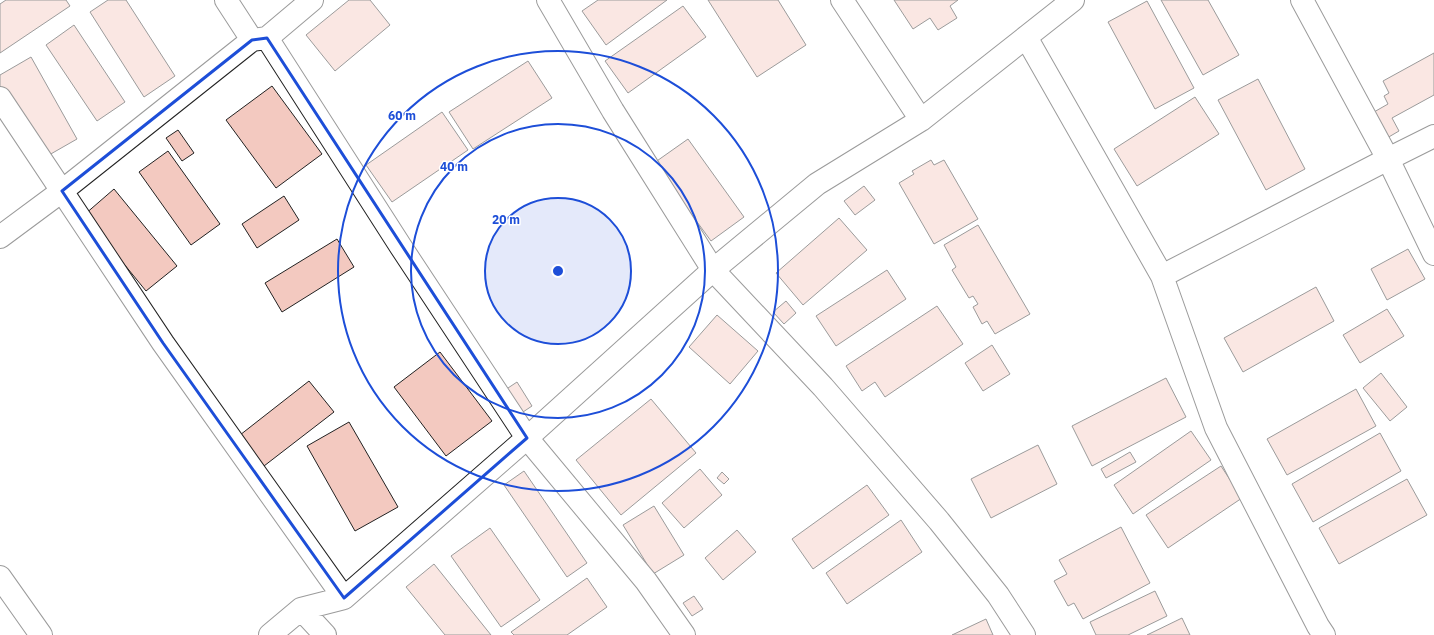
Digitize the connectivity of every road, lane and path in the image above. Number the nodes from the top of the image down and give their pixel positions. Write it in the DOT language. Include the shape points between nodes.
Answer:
graph roads {
  1 [pos="226,0"];
  2 [pos="312,0"];
  3 [pos="548,0"];
  4 [pos="842,0"];
  5 [pos="1073,0"];
  6 [pos="1302,0"];
  7 [pos="1026,37"];
  8 [pos="260,39"];
  9 [pos="0,98"];
  10 [pos="921,120"];
  11 [pos="1434,136"];
  12 [pos="1388,159"];
  13 [pos="62,191"];
  14 [pos="0,237"];
  15 [pos="1434,254"];
  16 [pos="713,270"];
  17 [pos="1162,276"];
  18 [pos="527,438"];
  19 [pos="0,577"];
  20 [pos="344,598"];
  21 [pos="301,609"];
  22 [pos="41,635"];
  23 [pos="270,635"];
  24 [pos="325,635"];
  25 [pos="684,635"];
  26 [pos="1024,635"];
  27 [pos="1324,635"];
  1 -- 8 [label="street"];
  2 -- 8 [label="street"];
  3 -- 16 [label="street" via="613,111"];
  4 -- 10 [label="street"];
  5 -- 7 [label="street"];
  6 -- 12 [label="street"];
  7 -- 10 [label="street"];
  7 -- 17 [label="street"];
  8 -- 13 [label="street"];
  8 -- 18 [label="street"];
  9 -- 13 [label="street"];
  10 -- 16 [label="street" via="817,184"];
  11 -- 12 [label="street"];
  12 -- 15 [label="street"];
  12 -- 17 [label="street"];
  13 -- 14 [label="street"];
  13 -- 20 [label="street" via="163,343"];
  16 -- 18 [label="street"];
  16 -- 26 [label="street" via="823,387 939,522 998,595"];
  17 -- 27 [label="street" via="1216,428"];
  18 -- 20 [label="street"];
  18 -- 25 [label="street" via="646,581"];
  19 -- 22 [label="street"];
  20 -- 21 [label="street"];
  21 -- 23 [label="street"];
  21 -- 24 [label="street"];
}
